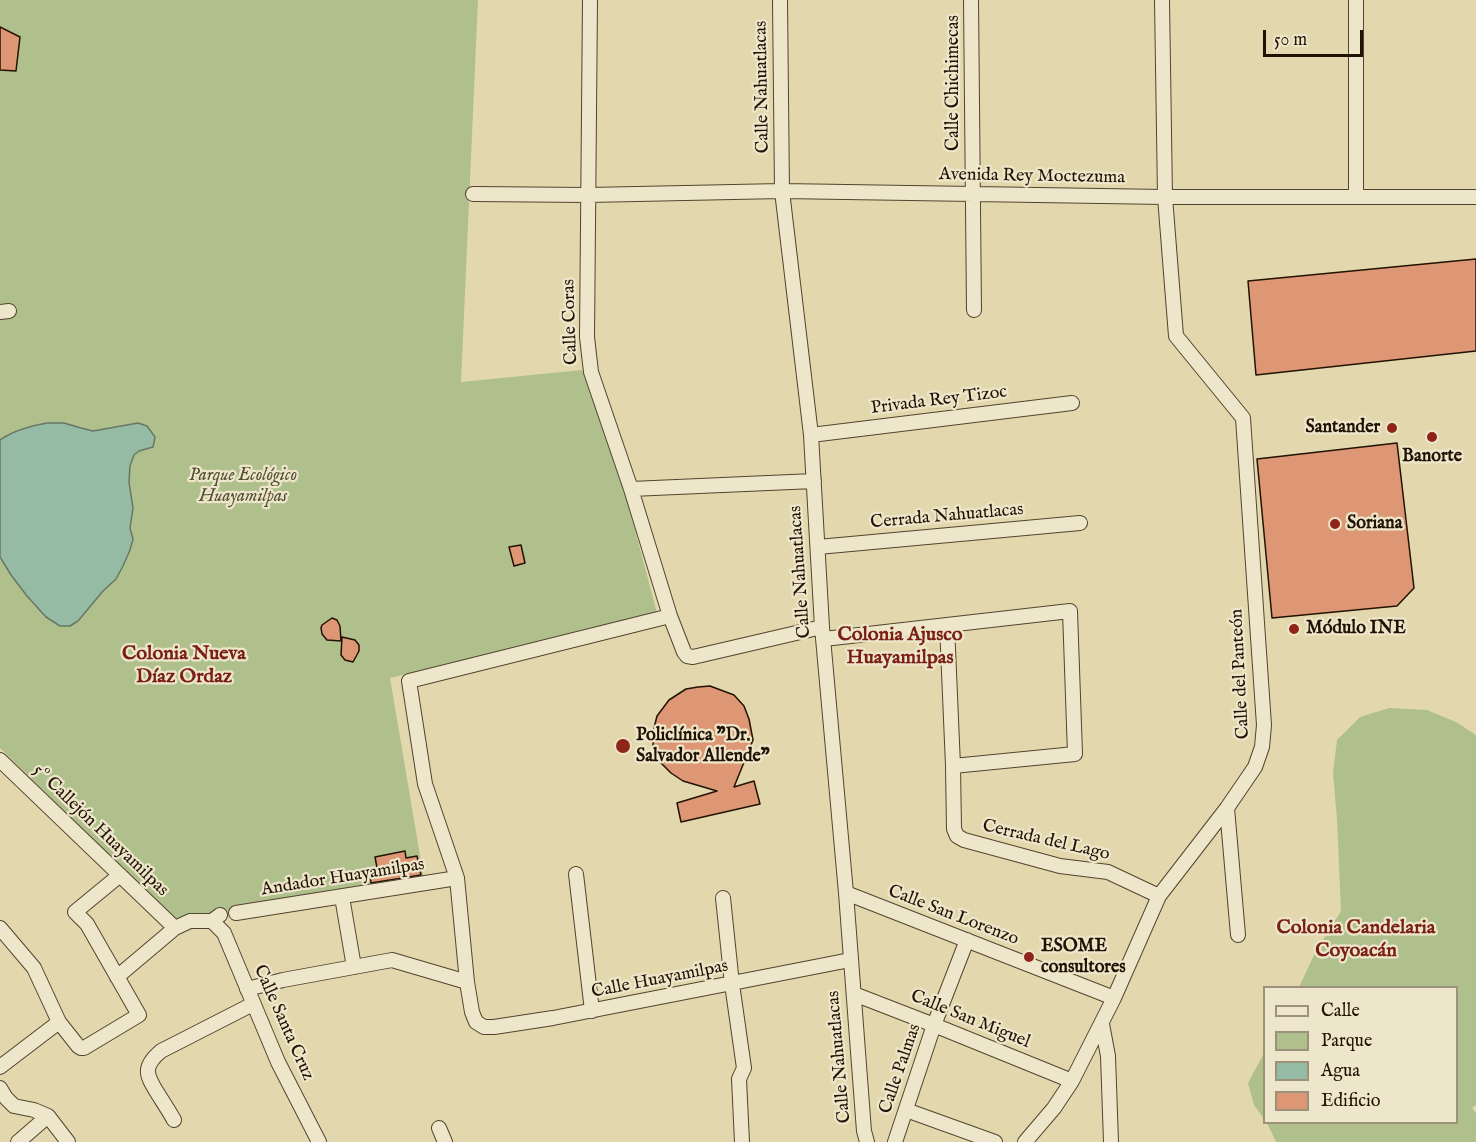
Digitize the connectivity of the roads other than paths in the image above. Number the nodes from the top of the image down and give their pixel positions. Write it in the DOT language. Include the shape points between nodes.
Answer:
graph roads {
  1 [pos="590,0"];
  2 [pos="780,0"];
  3 [pos="971,0"];
  4 [pos="1162,0"];
  5 [pos="1356,0"];
  6 [pos="782,192"];
  7 [pos="473,194"];
  8 [pos="972,194"];
  9 [pos="588,195"];
  10 [pos="1356,196"];
  11 [pos="1476,196"];
  12 [pos="1165,197"];
  13 [pos="974,310"];
  14 [pos="1072,403"];
  15 [pos="811,435"];
  16 [pos="814,481"];
  17 [pos="631,489"];
  18 [pos="1080,523"];
  19 [pos="818,547"];
  20 [pos="670,616"];
  21 [pos="946,625"];
  22 [pos="823,633"];
  23 [pos="0,760"];
  24 [pos="953,766"];
  25 [pos="1227,808"];
  26 [pos="576,874"];
  27 [pos="120,875"];
  28 [pos="457,878"];
  29 [pos="846,893"];
  30 [pos="1159,896"];
  31 [pos="342,897"];
  32 [pos="723,898"];
  33 [pos="236,914"];
  34 [pos="0,928"];
  35 [pos="175,928"];
  36 [pos="1238,936"];
  37 [pos="967,940"];
  38 [pos="850,960"];
  39 [pos="354,967"];
  40 [pos="117,977"];
  41 [pos="467,982"];
  42 [pos="732,984"];
  43 [pos="247,989"];
  44 [pos="854,993"];
  45 [pos="1114,998"];
  46 [pos="253,1004"];
  47 [pos="592,1011"];
  48 [pos="58,1022"];
  49 [pos="1102,1024"];
  50 [pos="934,1025"];
  51 [pos="0,1067"];
  52 [pos="1072,1081"];
  53 [pos="0,1088"];
  54 [pos="906,1110"];
  55 [pos="48,1116"];
  56 [pos="174,1120"];
  57 [pos="439,1128"];
  58 [pos="18,1142"];
  59 [pos="68,1142"];
  60 [pos="319,1142"];
  61 [pos="445,1142"];
  62 [pos="742,1142"];
  63 [pos="867,1142"];
  64 [pos="894,1142"];
  65 [pos="995,1142"];
  66 [pos="1025,1142"];
  67 [pos="1111,1142"];
  1 -- 9 [label="street, Calle Coras"];
  2 -- 6 [label="street, Calle Nahuatlacas"];
  3 -- 8 [label="street, Calle Chichimecas"];
  4 -- 12 [label="street, Calle del Panteón"];
  5 -- 10 [label="street"];
  6 -- 8 [label="street, Avenida Rey Moctezuma"];
  6 -- 9 [label="street, Avenida Rey Moctezuma"];
  6 -- 15 [label="street, Calle Nahuatlacas"];
  7 -- 9 [label="street, Avenida Rey Moctezuma"];
  8 -- 12 [label="street, Avenida Rey Moctezuma"];
  8 -- 13 [label="street, Calle Chichimecas"];
  9 -- 17 [label="street, Calle Coras" via="587,337 591,372"];
  10 -- 11 [label="street, Avenida Rey Moctezuma"];
  10 -- 12 [label="street, Avenida Rey Moctezuma"];
  12 -- 25 [label="street, Calle del Panteón" via="1176,336 1243,418 1264,725 1255,767"];
  14 -- 15 [label="street, Privada Rey Tizoc"];
  15 -- 16 [label="street, Calle Nahuatlacas"];
  16 -- 17 [label="street"];
  16 -- 19 [label="street, Calle Nahuatlacas"];
  17 -- 20 [label="street, Calle Coras"];
  18 -- 19 [label="street, Cerrada Nahuatlacas"];
  19 -- 22 [label="street, Calle Nahuatlacas"];
  20 -- 22 [label="street, Calle Coras" via="684,652 693,657"];
  20 -- 28 [label="street" via="409,681 425,784"];
  21 -- 22 [label="street"];
  21 -- 24 [label="street, Cerrada del Lago"];
  21 -- 24 [label="street" via="1070,611 1075,754"];
  22 -- 29 [label="street, Calle Nahuatlacas"];
  23 -- 27 [label="street, 5º Callejón Huayamilpas"];
  24 -- 30 [label="street, Cerrada del Lago" via="957,836 1060,866 1108,872"];
  25 -- 30 [label="street, Calle del Panteón"];
  25 -- 36 [label="street"];
  26 -- 47 [label="street"];
  27 -- 35 [label="street, 5º Callejón Huayamilpas"];
  27 -- 40 [label="street" via="75,912 87,924"];
  28 -- 31 [label="street, Andador Huayamilpas"];
  28 -- 41 [label="street"];
  29 -- 37 [label="street, Calle San Lorenzo"];
  29 -- 38 [label="street, Calle Nahuatlacas"];
  30 -- 45 [label="street, Calle del Panteón"];
  31 -- 33 [label="street, Andador Huayamilpas"];
  31 -- 39 [label="street"];
  32 -- 42 [label="street"];
  34 -- 48 [label="street" via="34,968"];
  35 -- 40 [label="street"];
  35 -- 43 [label="street, Calle Santa Cruz" via="190,921 216,918"];
  37 -- 45 [label="street, Calle San Lorenzo"];
  37 -- 50 [label="street, Calle Palmas"];
  38 -- 42 [label="street, Calle Huayamilpas"];
  38 -- 44 [label="street, Calle Nahuatlacas"];
  39 -- 41 [label="street" via="392,960"];
  39 -- 43 [label="street"];
  40 -- 48 [label="street" via="139,1015 81,1048"];
  41 -- 47 [label="street, Calle Huayamilpas" via="472,1012 484,1027"];
  42 -- 47 [label="street, Calle Huayamilpas"];
  42 -- 62 [label="street" via="744,1068 739,1079"];
  43 -- 46 [label="street, Calle Santa Cruz"];
  44 -- 50 [label="street, Calle San Miguel"];
  44 -- 63 [label="street, Calle Nahuatlacas"];
  45 -- 49 [label="street, Calle del Panteón"];
  46 -- 56 [label="street" via="153,1058 148,1078"];
  46 -- 60 [label="street, Calle Santa Cruz"];
  48 -- 51 [label="street"];
  49 -- 52 [label="street, Calle del Panteón"];
  49 -- 67 [label="street" via="1108,1056"];
  50 -- 52 [label="street, Calle San Miguel"];
  50 -- 54 [label="street, Calle Palmas"];
  52 -- 66 [label="street, Calle del Panteón"];
  53 -- 55 [label="street" via="14,1106"];
  54 -- 64 [label="street, Calle Palmas"];
  54 -- 65 [label="street"];
  55 -- 58 [label="street"];
  55 -- 59 [label="street"];
  57 -- 61 [label="street"];
}
